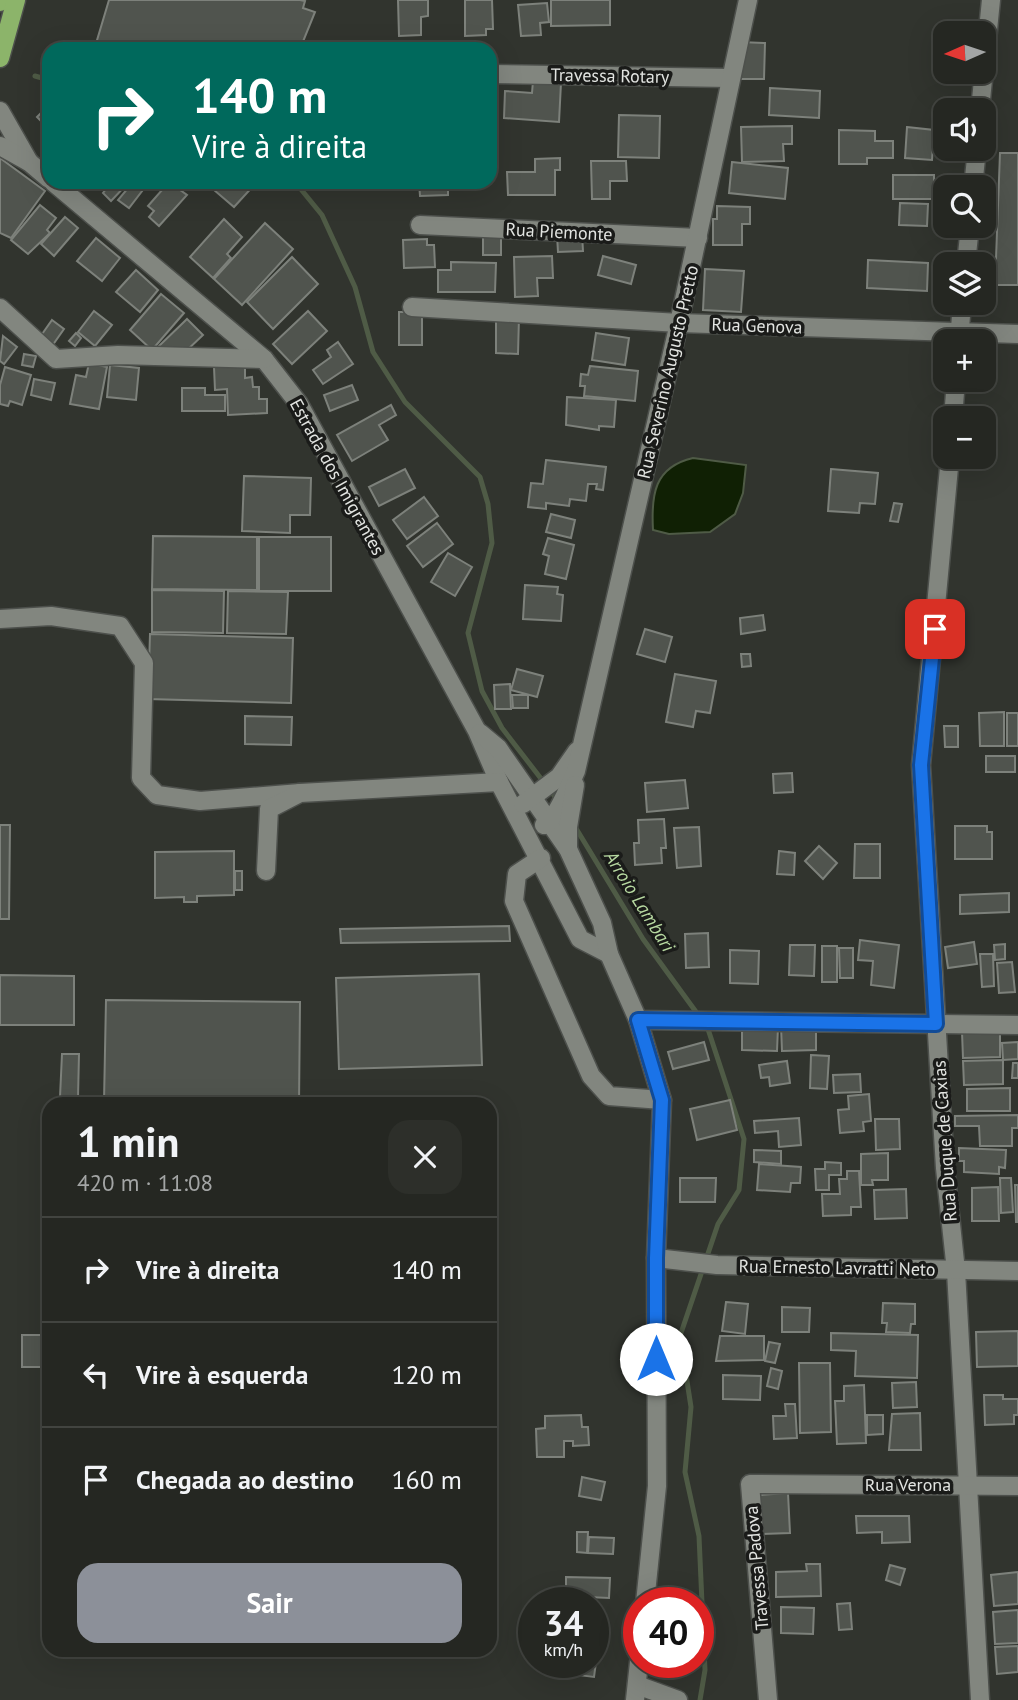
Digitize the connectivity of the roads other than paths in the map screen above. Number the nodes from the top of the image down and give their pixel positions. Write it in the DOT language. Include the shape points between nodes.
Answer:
graph roads {
  1 [pos="16,0"];
  2 [pos="748,0"];
  3 [pos="990,0"];
  4 [pos="0,58"];
  5 [pos="497,74"];
  6 [pos="729,78"];
  7 [pos="981,98"];
  8 [pos="0,111"];
  9 [pos="0,146"];
  10 [pos="29,162"];
  11 [pos="42,173"];
  12 [pos="61,189"];
  13 [pos="420,225"];
  14 [pos="698,239"];
  15 [pos="412,307"];
  16 [pos="0,308"];
  17 [pos="680,323"];
  18 [pos="1018,334"];
  19 [pos="996,335"];
  20 [pos="933,336"];
  21 [pos="264,359"];
  22 [pos="949,469"];
  23 [pos="0,619"];
  24 [pos="477,731"];
  25 [pos="583,742"];
  26 [pos="499,782"];
  27 [pos="300,793"];
  28 [pos="535,795"];
  29 [pos="569,798"];
  30 [pos="515,810"];
  31 [pos="550,819"];
  32 [pos="527,832"];
  33 [pos="568,849"];
  34 [pos="541,858"];
  35 [pos="266,871"];
  36 [pos="609,954"];
  37 [pos="638,1020"];
  38 [pos="936,1024"];
  39 [pos="1018,1025"];
  40 [pos="662,1100"];
  41 [pos="656,1258"];
  42 [pos="956,1271"];
  43 [pos="1018,1271"];
  44 [pos="967,1485"];
  45 [pos="798,1486"];
  46 [pos="1018,1486"];
  47 [pos="647,1587"];
  48 [pos="636,1693"];
  49 [pos="678,1700"];
  50 [pos="768,1700"];
  51 [pos="980,1700"];
  1 -- 4 [label="main road"];
  2 -- 6 [label="street, Rua Severino Augusto Pretto"];
  3 -- 7 [label="street"];
  5 -- 6 [label="street, Travessa Rotary"];
  6 -- 14 [label="street, Rua Severino Augusto Pretto"];
  8 -- 10 [label="street, Estrada dos Imigrantes"];
  9 -- 10 [label="street, Estrada dos Imigrantes"];
  10 -- 11 [label="street, Estrada dos Imigrantes"];
  12 -- 21 [label="street, Estrada dos Imigrantes"];
  13 -- 14 [label="street, Rua Piemonte"];
  14 -- 17 [label="street, Rua Severino Augusto Pretto"];
  15 -- 17 [label="street, Rua Genova"];
  16 -- 21 [label="street" via="56,359 118,355"];
  17 -- 20 [label="street, Rua Genova"];
  17 -- 25 [label="street, Rua Severino Augusto Pretto"];
  18 -- 19 [label="street, Rua Genova"];
  21 -- 24 [label="street, Estrada dos Imigrantes" via="299,404"];
  22 -- 38 [label="street, Rua Duque de Caxias" via="921,765"];
  23 -- 27 [label="street" via="51,616 120,626 144,663 141,778 157,795 201,801"];
  24 -- 26 [label="street, Estrada dos Imigrantes"];
  24 -- 28 [label="street, Estrada dos Imigrantes" via="498,748"];
  25 -- 28 [label="street, Rua Severino Augusto Pretto" via="559,777"];
  25 -- 29 [label="street, Rua Severino Augusto Pretto"];
  26 -- 27 [label="street"];
  26 -- 30 [label="street, Estrada dos Imigrantes"];
  27 -- 35 [label="street" via="269,809"];
  28 -- 30 [label="street, Rua Severino Augusto Pretto"];
  28 -- 31 [label="street, Estrada dos Imigrantes"];
  29 -- 31 [label="street"];
  29 -- 33 [label="street"];
  30 -- 32 [label="street, Estrada dos Imigrantes"];
  31 -- 32 [label="street"];
  31 -- 33 [label="street, Estrada dos Imigrantes"];
  32 -- 34 [label="street, Estrada dos Imigrantes"];
  33 -- 36 [label="street, Estrada dos Imigrantes" via="602,923"];
  34 -- 36 [label="street, Estrada dos Imigrantes" via="580,939"];
  34 -- 40 [label="street" via="517,874 514,901 591,1076 609,1096"];
  36 -- 37 [label="street, Estrada dos Imigrantes"];
  37 -- 38 [label="street"];
  37 -- 40 [label="street, Estrada dos Imigrantes"];
  38 -- 39 [label="street"];
  38 -- 42 [label="street, Rua Duque de Caxias"];
  40 -- 41 [label="street, Estrada dos Imigrantes"];
  41 -- 42 [label="street, Rua Ernesto Lavratti Neto" via="718,1265"];
  41 -- 47 [label="street, Estrada dos Imigrantes" via="657,1486"];
  42 -- 43 [label="street, Rua Ernesto Lavratti Neto"];
  42 -- 44 [label="street, Rua Duque de Caxias"];
  44 -- 45 [label="street, Rua Verona"];
  44 -- 46 [label="street, Rua Verona"];
  44 -- 51 [label="street, Rua Duque de Caxias"];
  45 -- 50 [label="street, Travessa Padova" via="750,1484"];
  48 -- 49 [label="street"];
}
